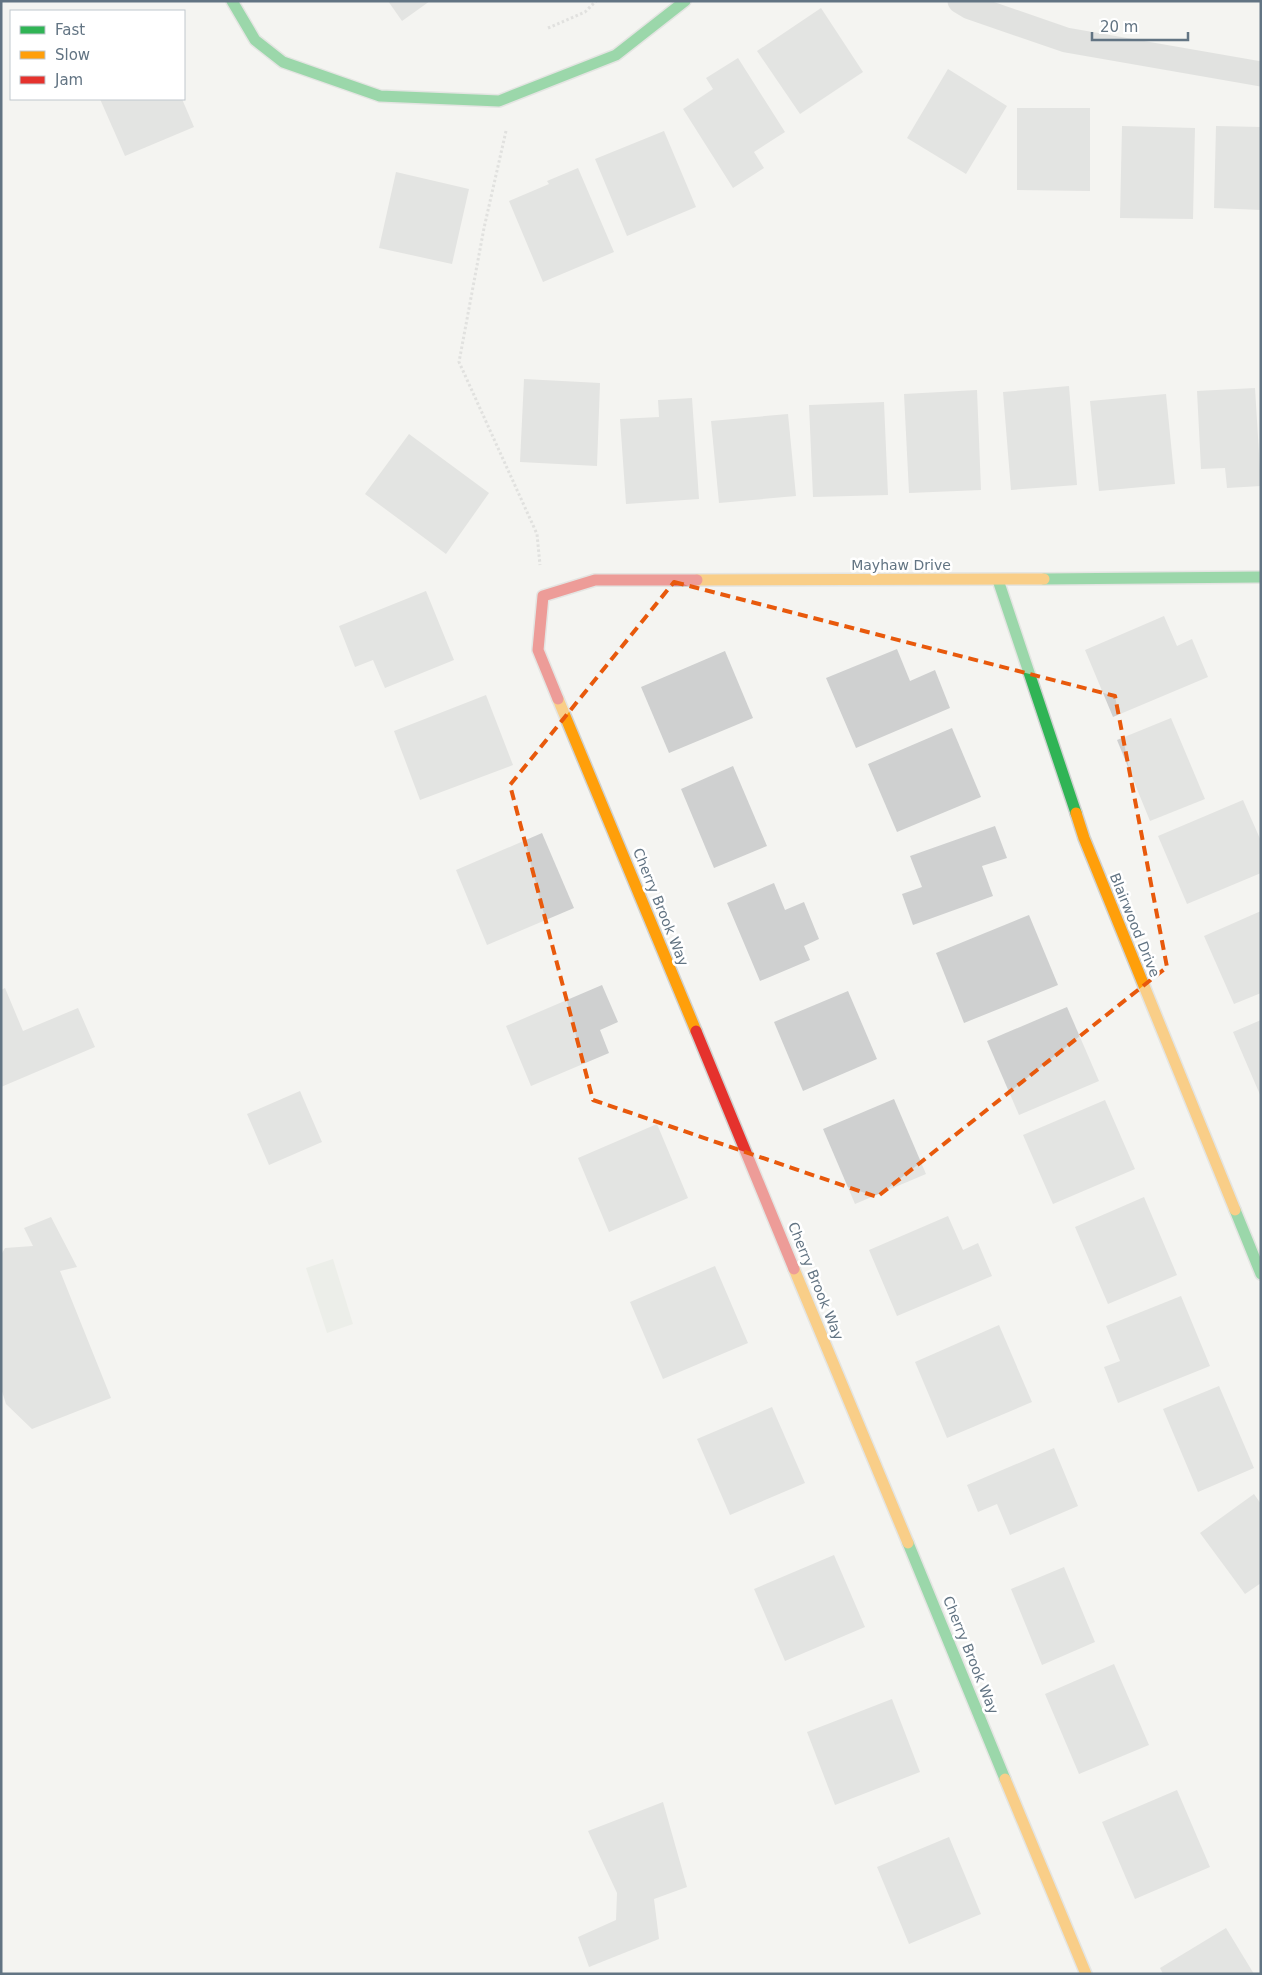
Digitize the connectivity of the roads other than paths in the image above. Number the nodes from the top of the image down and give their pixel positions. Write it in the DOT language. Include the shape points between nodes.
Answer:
graph roads {
  1 [pos="232,1"];
  2 [pos="685,1"];
  3 [pos="960,1"];
  4 [pos="1261,74"];
  5 [pos="1261,577"];
  6 [pos="998,580"];
  7 [pos="543,596"];
  8 [pos="1261,1274"];
  9 [pos="1086,1974"];
  1 -- 2 [label="street" via="255,40 283,62 380,96 499,101 616,55"];
  3 -- 4 [label="street" via="1066,40"];
  5 -- 6 [label="street, Mayhaw Drive"];
  6 -- 7 [label="street, Mayhaw Drive" via="595,580"];
  6 -- 8 [label="street, Blairwood Drive" via="1084,838"];
  7 -- 9 [label="street, Cherry Brook Way" via="538,650"];
}
